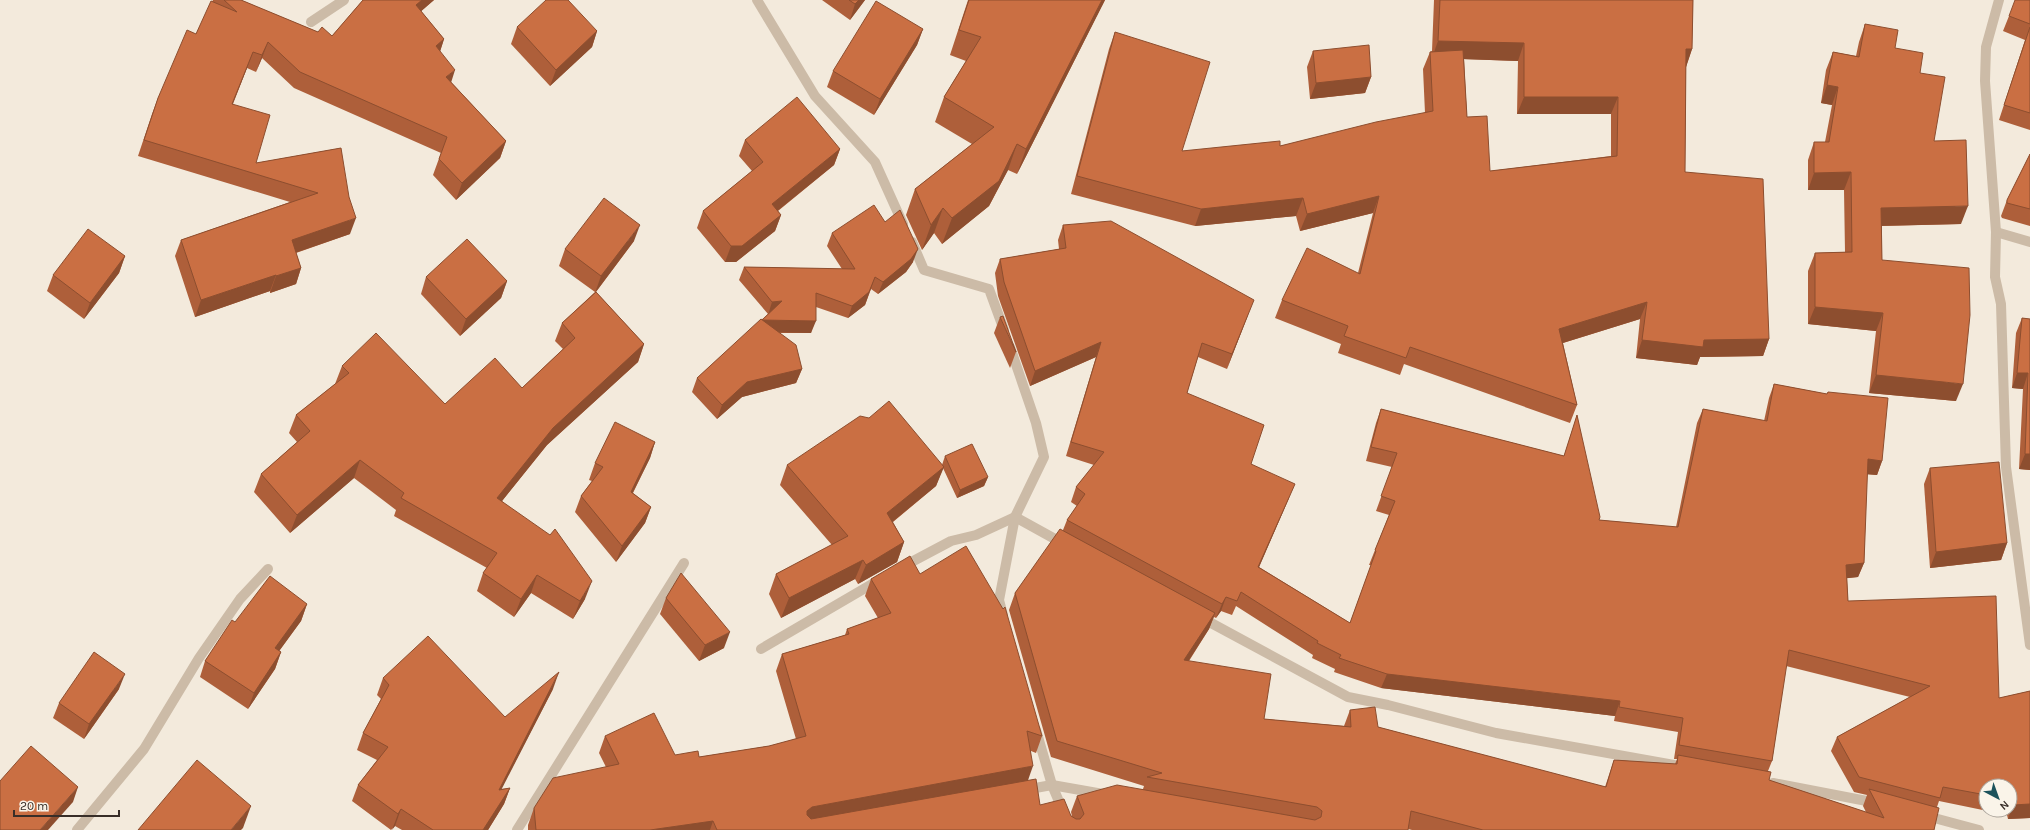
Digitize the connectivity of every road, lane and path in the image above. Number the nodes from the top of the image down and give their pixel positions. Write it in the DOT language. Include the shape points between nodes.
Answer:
graph roads {
  1 [pos="344,0"];
  2 [pos="757,0"];
  3 [pos="1999,0"];
  4 [pos="311,22"];
  5 [pos="1996,232"];
  6 [pos="2030,242"];
  7 [pos="1015,517"];
  8 [pos="1070,547"];
  9 [pos="684,563"];
  10 [pos="268,569"];
  11 [pos="1188,611"];
  12 [pos="1005,622"];
  13 [pos="2030,645"];
  14 [pos="761,649"];
  15 [pos="1033,718"];
  16 [pos="1684,767"];
  17 [pos="1762,782"];
  18 [pos="1052,785"];
  19 [pos="1014,792"];
  20 [pos="1114,796"];
  21 [pos="1887,806"];
  22 [pos="1910,812"];
  23 [pos="77,830"];
  24 [pos="517,830"];
  25 [pos="1071,830"];
  26 [pos="1979,830"];
  1 -- 4 [label="street"];
  2 -- 7 [label="street" via="815,96 875,162 924,270 989,289 1036,423 1044,457"];
  3 -- 5 [label="street" via="1986,47 1985,81"];
  5 -- 6 [label="street"];
  5 -- 13 [label="street" via="1995,277 2001,304 2006,467"];
  7 -- 8 [label="street"];
  7 -- 12 [label="street" via="999,600"];
  7 -- 14 [label="street" via="976,535 951,541 888,574"];
  9 -- 24 [label="street"];
  10 -- 23 [label="street" via="240,599 199,658 144,749"];
  11 -- 16 [label="street" via="1348,697 1496,732"];
  15 -- 18 [label="street"];
  17 -- 21 [label="street"];
  18 -- 19 [label="street"];
  18 -- 20 [label="street"];
  18 -- 25 [label="street"];
  22 -- 26 [label="street"];
}
